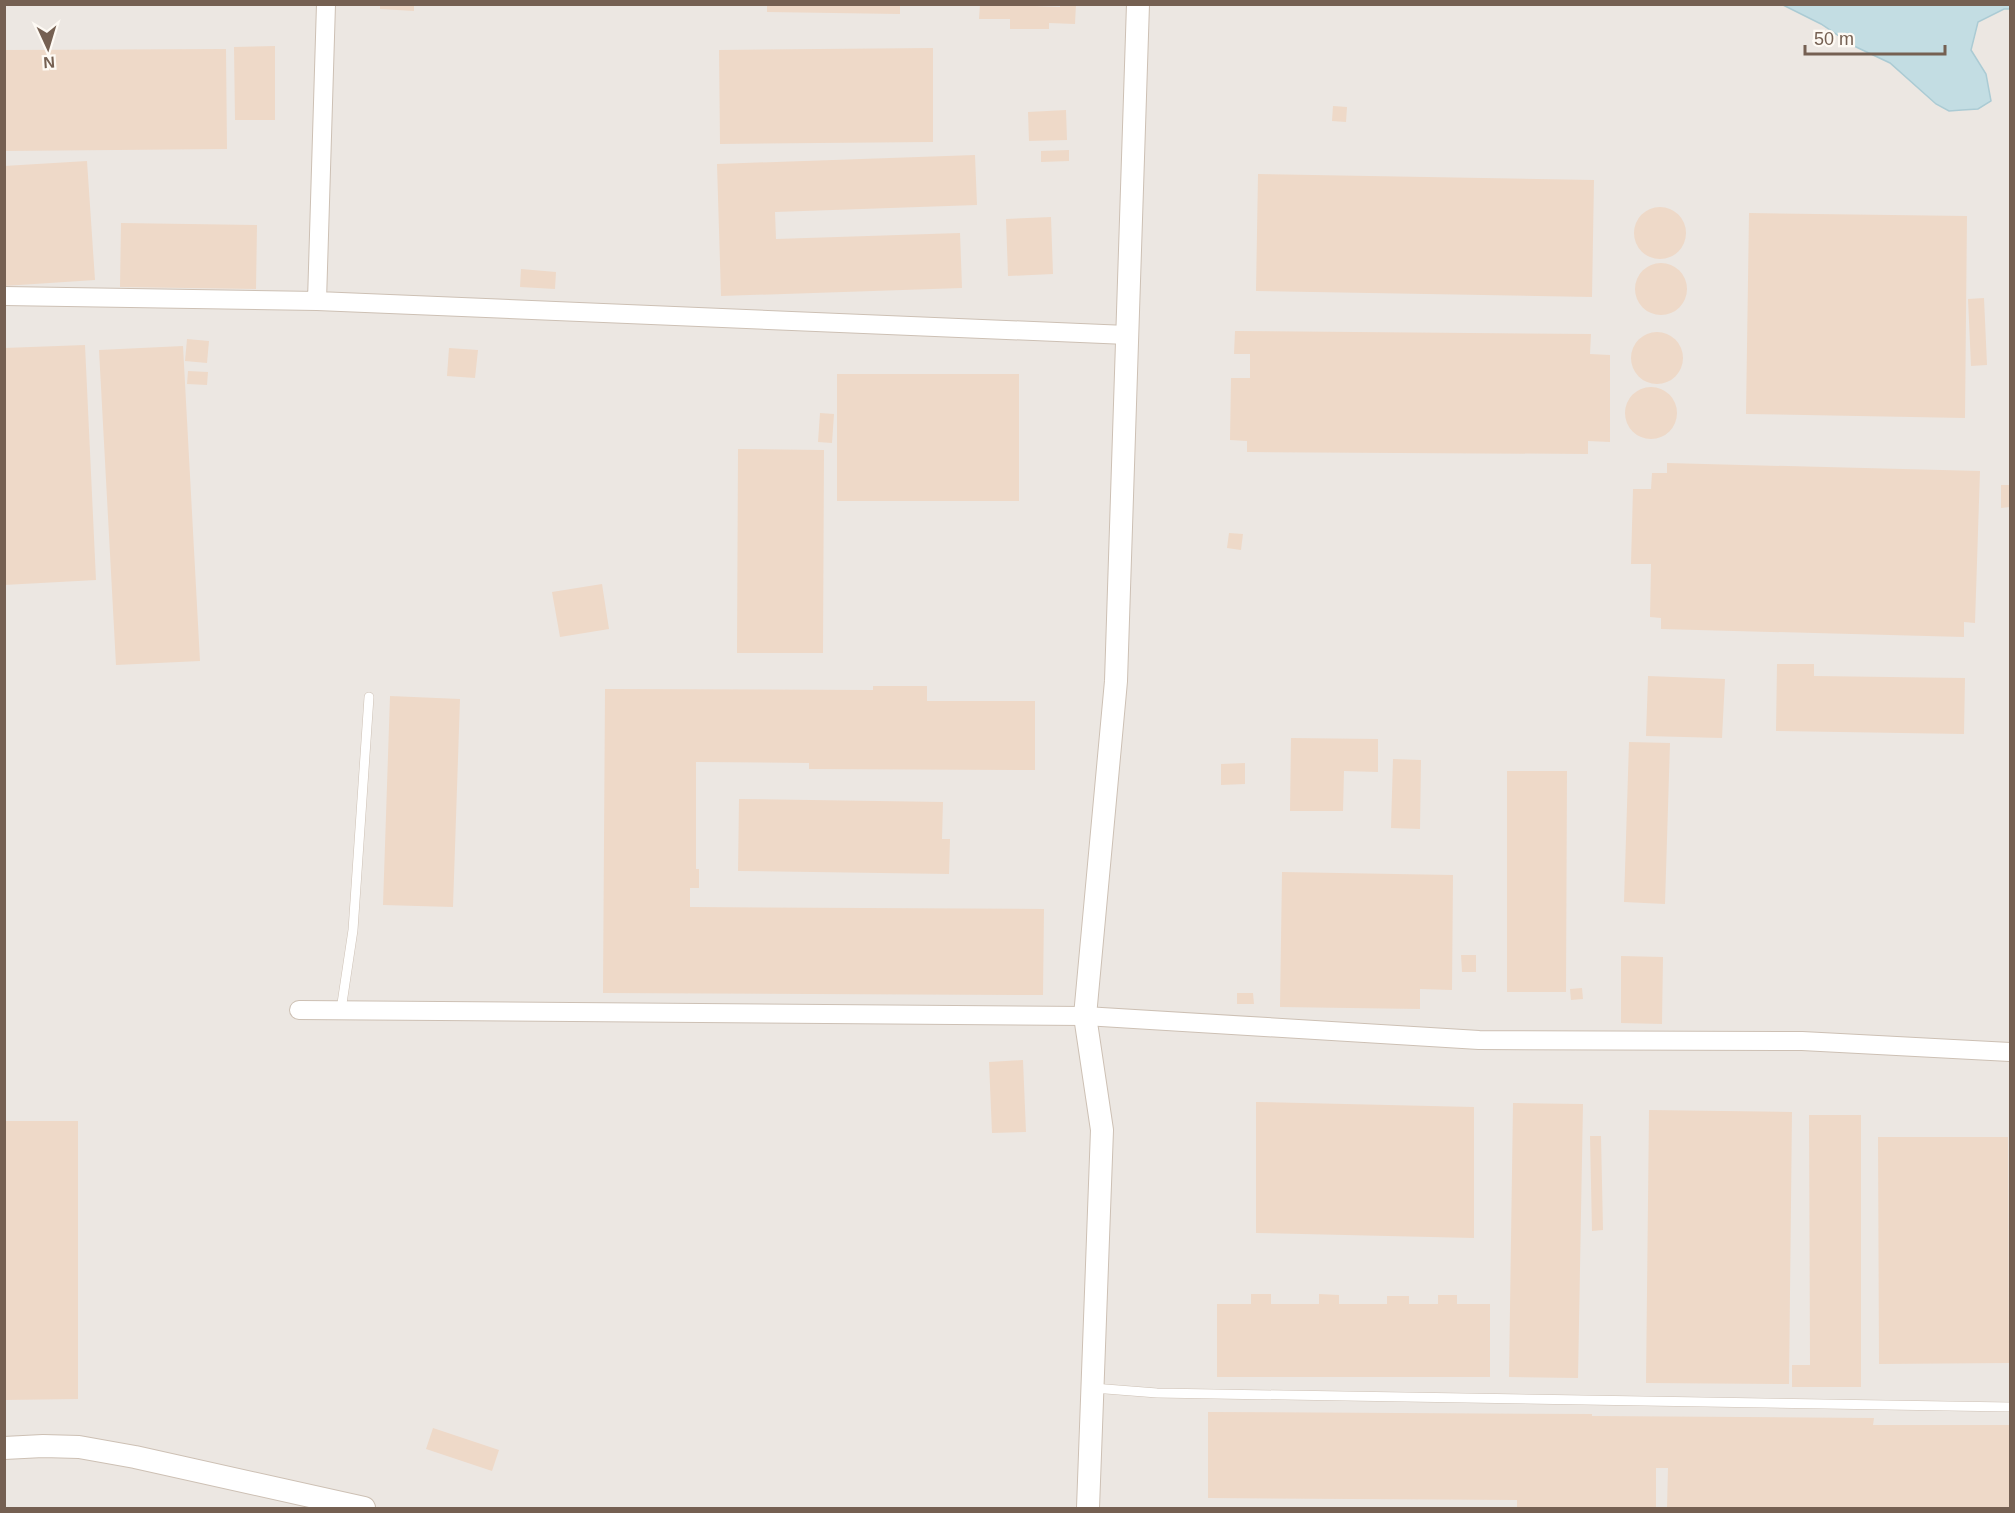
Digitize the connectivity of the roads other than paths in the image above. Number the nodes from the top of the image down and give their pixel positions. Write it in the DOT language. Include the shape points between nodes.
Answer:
graph roads {
  1 [pos="326,4"];
  2 [pos="1138,4"];
  3 [pos="4,296"];
  4 [pos="317,301"];
  5 [pos="1127,335"];
  6 [pos="369,697"];
  7 [pos="298,1010"];
  8 [pos="341,1010"];
  9 [pos="1085,1016"];
  10 [pos="2010,1052"];
  11 [pos="1093,1388"];
  12 [pos="2010,1407"];
  13 [pos="4,1448"];
  14 [pos="364,1509"];
  15 [pos="1088,1509"];
  1 -- 4 [label="street"];
  2 -- 5 [label="street"];
  3 -- 4 [label="street"];
  4 -- 5 [label="street"];
  5 -- 9 [label="street" via="1116,681"];
  6 -- 8 [label="lane" via="353,930"];
  7 -- 8 [label="street"];
  8 -- 9 [label="street"];
  9 -- 10 [label="street" via="1479,1040 1802,1041"];
  9 -- 11 [label="street" via="1102,1130"];
  11 -- 12 [label="lane" via="1157,1393"];
  11 -- 15 [label="street"];
  13 -- 14 [label="street" via="79,1448 135,1457"];
}
